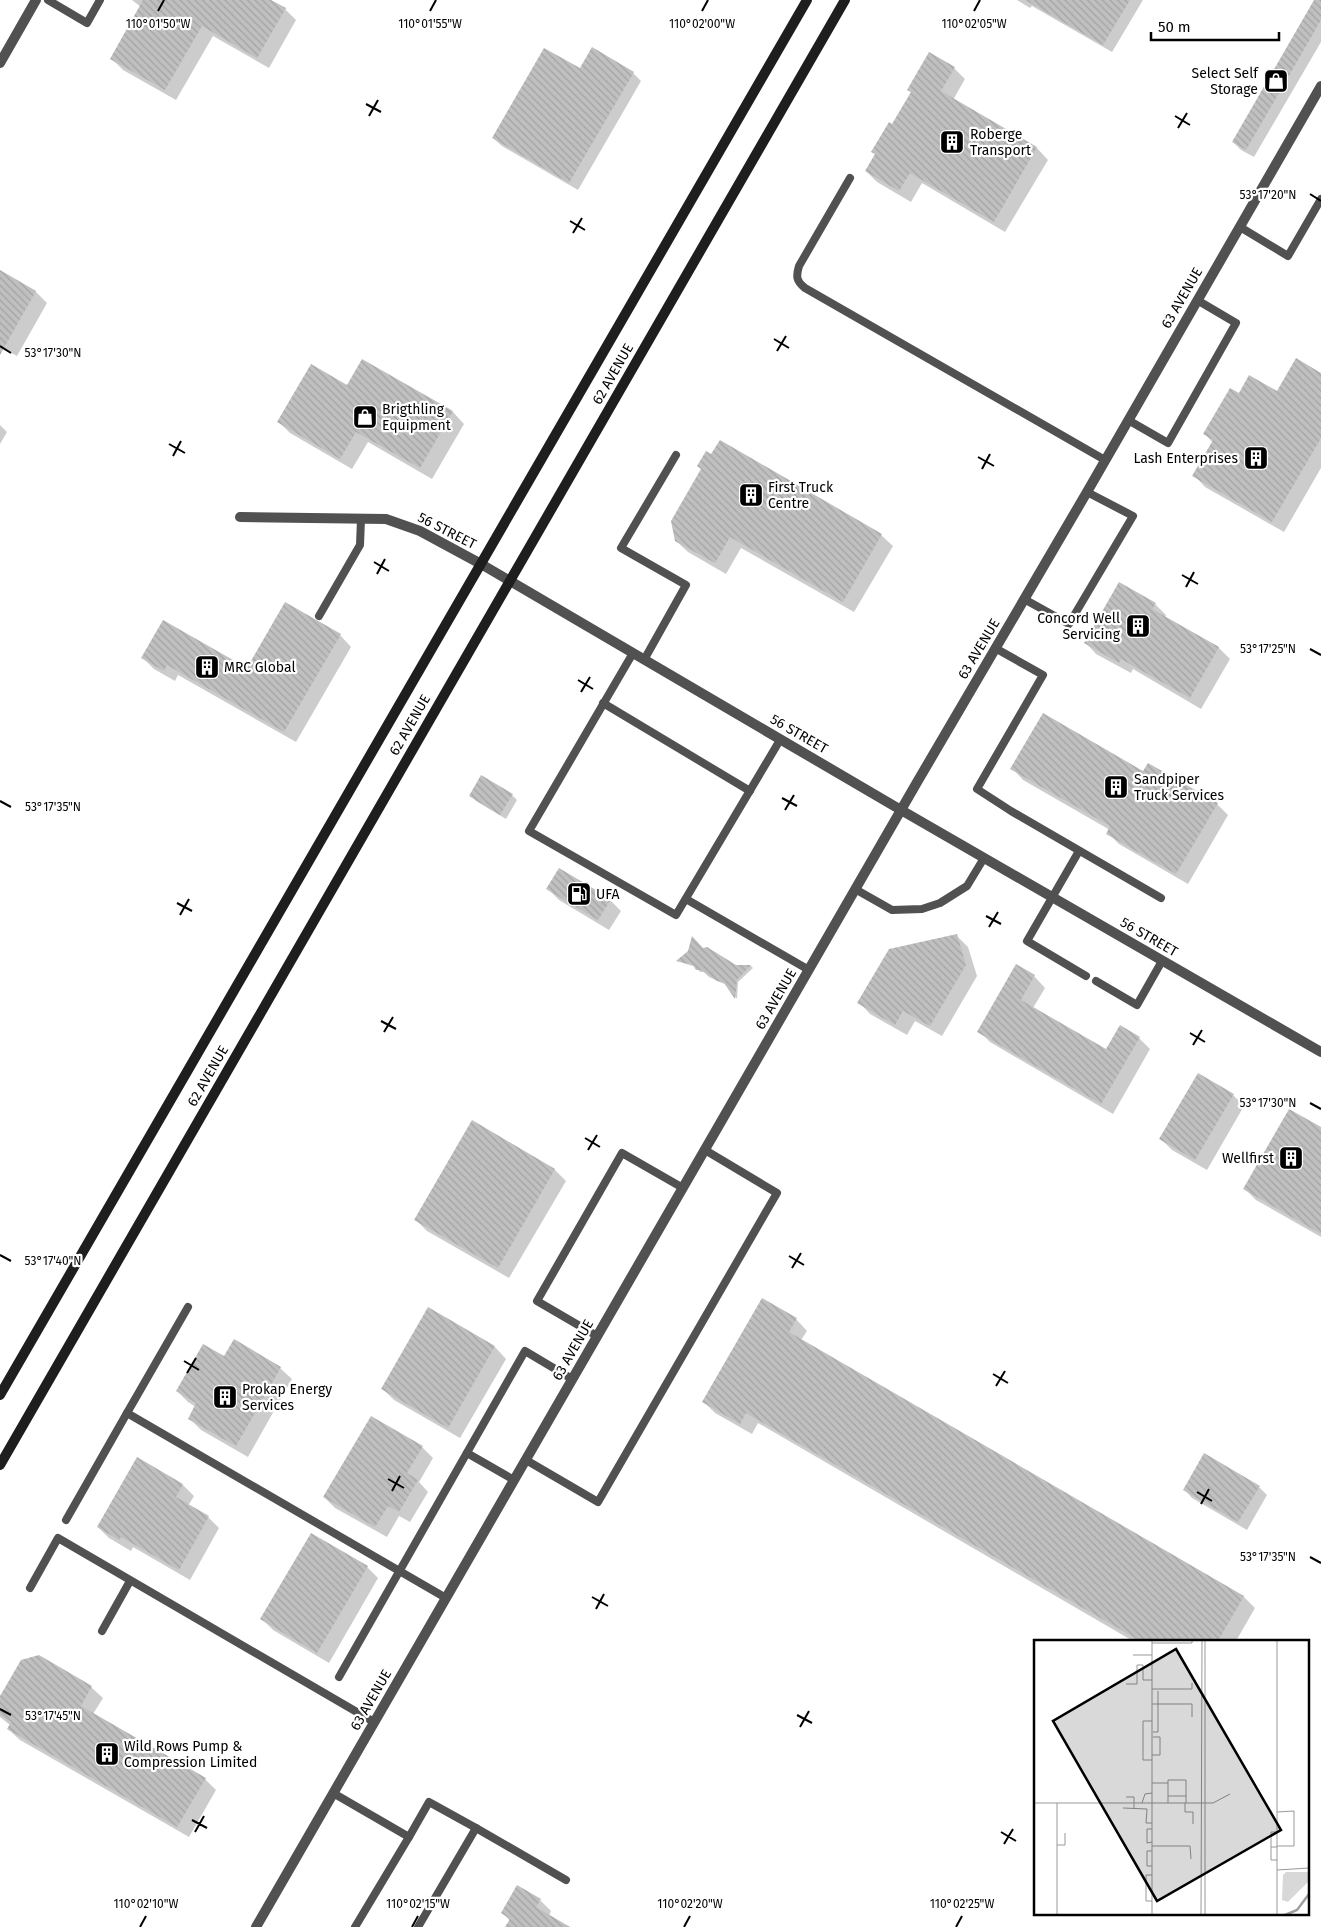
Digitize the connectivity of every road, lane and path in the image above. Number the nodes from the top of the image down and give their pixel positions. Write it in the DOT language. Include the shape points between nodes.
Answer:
graph roads {
  1 [pos="36,0"];
  2 [pos="48,0"];
  3 [pos="100,0"];
  4 [pos="807,0"];
  5 [pos="845,0"];
  6 [pos="0,63"];
  7 [pos="1321,86"];
  8 [pos="850,178"];
  9 [pos="1321,199"];
  10 [pos="1240,227"];
  11 [pos="1196,300"];
  12 [pos="1128,420"];
  13 [pos="676,455"];
  14 [pos="1105,460"];
  15 [pos="1087,492"];
  16 [pos="240,517"];
  17 [pos="361,519"];
  18 [pos="481,564"];
  19 [pos="509,581"];
  20 [pos="1024,599"];
  21 [pos="319,616"];
  22 [pos="995,648"];
  23 [pos="633,652"];
  24 [pos="644,660"];
  25 [pos="604,703"];
  26 [pos="780,740"];
  27 [pos="750,791"];
  28 [pos="901,810"];
  29 [pos="1079,851"];
  30 [pos="984,858"];
  31 [pos="855,889"];
  32 [pos="1052,897"];
  33 [pos="1161,898"];
  34 [pos="686,899"];
  35 [pos="1162,961"];
  36 [pos="809,970"];
  37 [pos="1086,976"];
  38 [pos="1096,982"];
  39 [pos="1321,1052"];
  40 [pos="705,1150"];
  41 [pos="683,1188"];
  42 [pos="188,1307"];
  43 [pos="597,1336"];
  44 [pos="572,1379"];
  45 [pos="0,1395"];
  46 [pos="127,1413"];
  47 [pos="467,1453"];
  48 [pos="526,1460"];
  49 [pos="0,1465"];
  50 [pos="514,1480"];
  51 [pos="66,1520"];
  52 [pos="400,1571"];
  53 [pos="130,1581"];
  54 [pos="30,1588"];
  55 [pos="446,1598"];
  56 [pos="102,1630"];
  57 [pos="339,1677"];
  58 [pos="374,1722"];
  59 [pos="333,1793"];
  60 [pos="476,1828"];
  61 [pos="409,1836"];
  62 [pos="566,1880"];
  63 [pos="256,1927"];
  64 [pos="355,1927"];
  65 [pos="418,1927"];
  1 -- 6 [label="street"];
  2 -- 3 [label="lane" via="87,23"];
  4 -- 18 [label="main road, 62 AVENUE"];
  5 -- 19 [label="main road, 62 AVENUE"];
  7 -- 10 [label="street, 63 AVENUE"];
  8 -- 14 [label="lane" via="799,266 799,283"];
  9 -- 10 [label="lane" via="1288,256"];
  10 -- 11 [label="street, 63 AVENUE"];
  11 -- 12 [label="street, 63 AVENUE"];
  11 -- 12 [label="lane" via="1236,323 1168,443"];
  12 -- 14 [label="street, 63 AVENUE"];
  13 -- 24 [label="lane" via="622,548 686,585"];
  14 -- 15 [label="street, 63 AVENUE"];
  15 -- 20 [label="street, 63 AVENUE"];
  15 -- 20 [label="lane" via="1133,516 1069,624"];
  16 -- 17 [label="street, 56 STREET"];
  17 -- 18 [label="street, 56 STREET" via="386,519 420,531"];
  17 -- 21 [label="lane" via="360,545"];
  18 -- 19 [label="street, 56 STREET"];
  18 -- 45 [label="main road, 62 AVENUE"];
  19 -- 23 [label="street, 56 STREET"];
  19 -- 49 [label="main road, 62 AVENUE"];
  20 -- 22 [label="street, 63 AVENUE"];
  22 -- 28 [label="street, 63 AVENUE"];
  22 -- 29 [label="lane" via="1042,675 976,789"];
  23 -- 24 [label="street, 56 STREET"];
  23 -- 25 [label="lane"];
  24 -- 26 [label="street, 56 STREET"];
  25 -- 27 [label="lane"];
  25 -- 34 [label="lane" via="529,831 676,916"];
  26 -- 27 [label="lane"];
  26 -- 28 [label="street, 56 STREET"];
  27 -- 34 [label="lane"];
  28 -- 30 [label="street, 56 STREET"];
  28 -- 31 [label="street, 63 AVENUE"];
  29 -- 32 [label="lane"];
  29 -- 33 [label="lane"];
  30 -- 31 [label="lane" via="967,886 922,910 892,910"];
  30 -- 32 [label="street, 56 STREET"];
  31 -- 36 [label="street, 63 AVENUE"];
  32 -- 35 [label="street, 56 STREET"];
  32 -- 37 [label="lane" via="1027,941"];
  34 -- 36 [label="lane"];
  35 -- 38 [label="lane" via="1136,1005"];
  35 -- 39 [label="street, 56 STREET"];
  36 -- 40 [label="street, 63 AVENUE"];
  40 -- 41 [label="street, 63 AVENUE"];
  40 -- 48 [label="lane" via="777,1192 758,1226 598,1502"];
  41 -- 43 [label="street, 63 AVENUE"];
  41 -- 43 [label="lane" via="622,1153 617,1161 537,1301"];
  42 -- 46 [label="lane"];
  43 -- 44 [label="street, 63 AVENUE"];
  44 -- 47 [label="lane" via="525,1351"];
  44 -- 48 [label="street, 63 AVENUE"];
  46 -- 51 [label="lane"];
  46 -- 52 [label="lane"];
  47 -- 50 [label="lane"];
  47 -- 52 [label="lane"];
  48 -- 50 [label="street, 63 AVENUE"];
  50 -- 55 [label="street, 63 AVENUE"];
  52 -- 55 [label="lane"];
  52 -- 57 [label="lane"];
  53 -- 54 [label="lane" via="58,1538"];
  53 -- 56 [label="lane"];
  53 -- 58 [label="lane"];
  55 -- 58 [label="street, 63 AVENUE"];
  58 -- 59 [label="street, 63 AVENUE"];
  59 -- 61 [label="lane"];
  59 -- 63 [label="street, 63 AVENUE"];
  60 -- 61 [label="lane" via="428,1802"];
  60 -- 62 [label="lane"];
  60 -- 65 [label="lane"];
  61 -- 64 [label="lane"];
}
